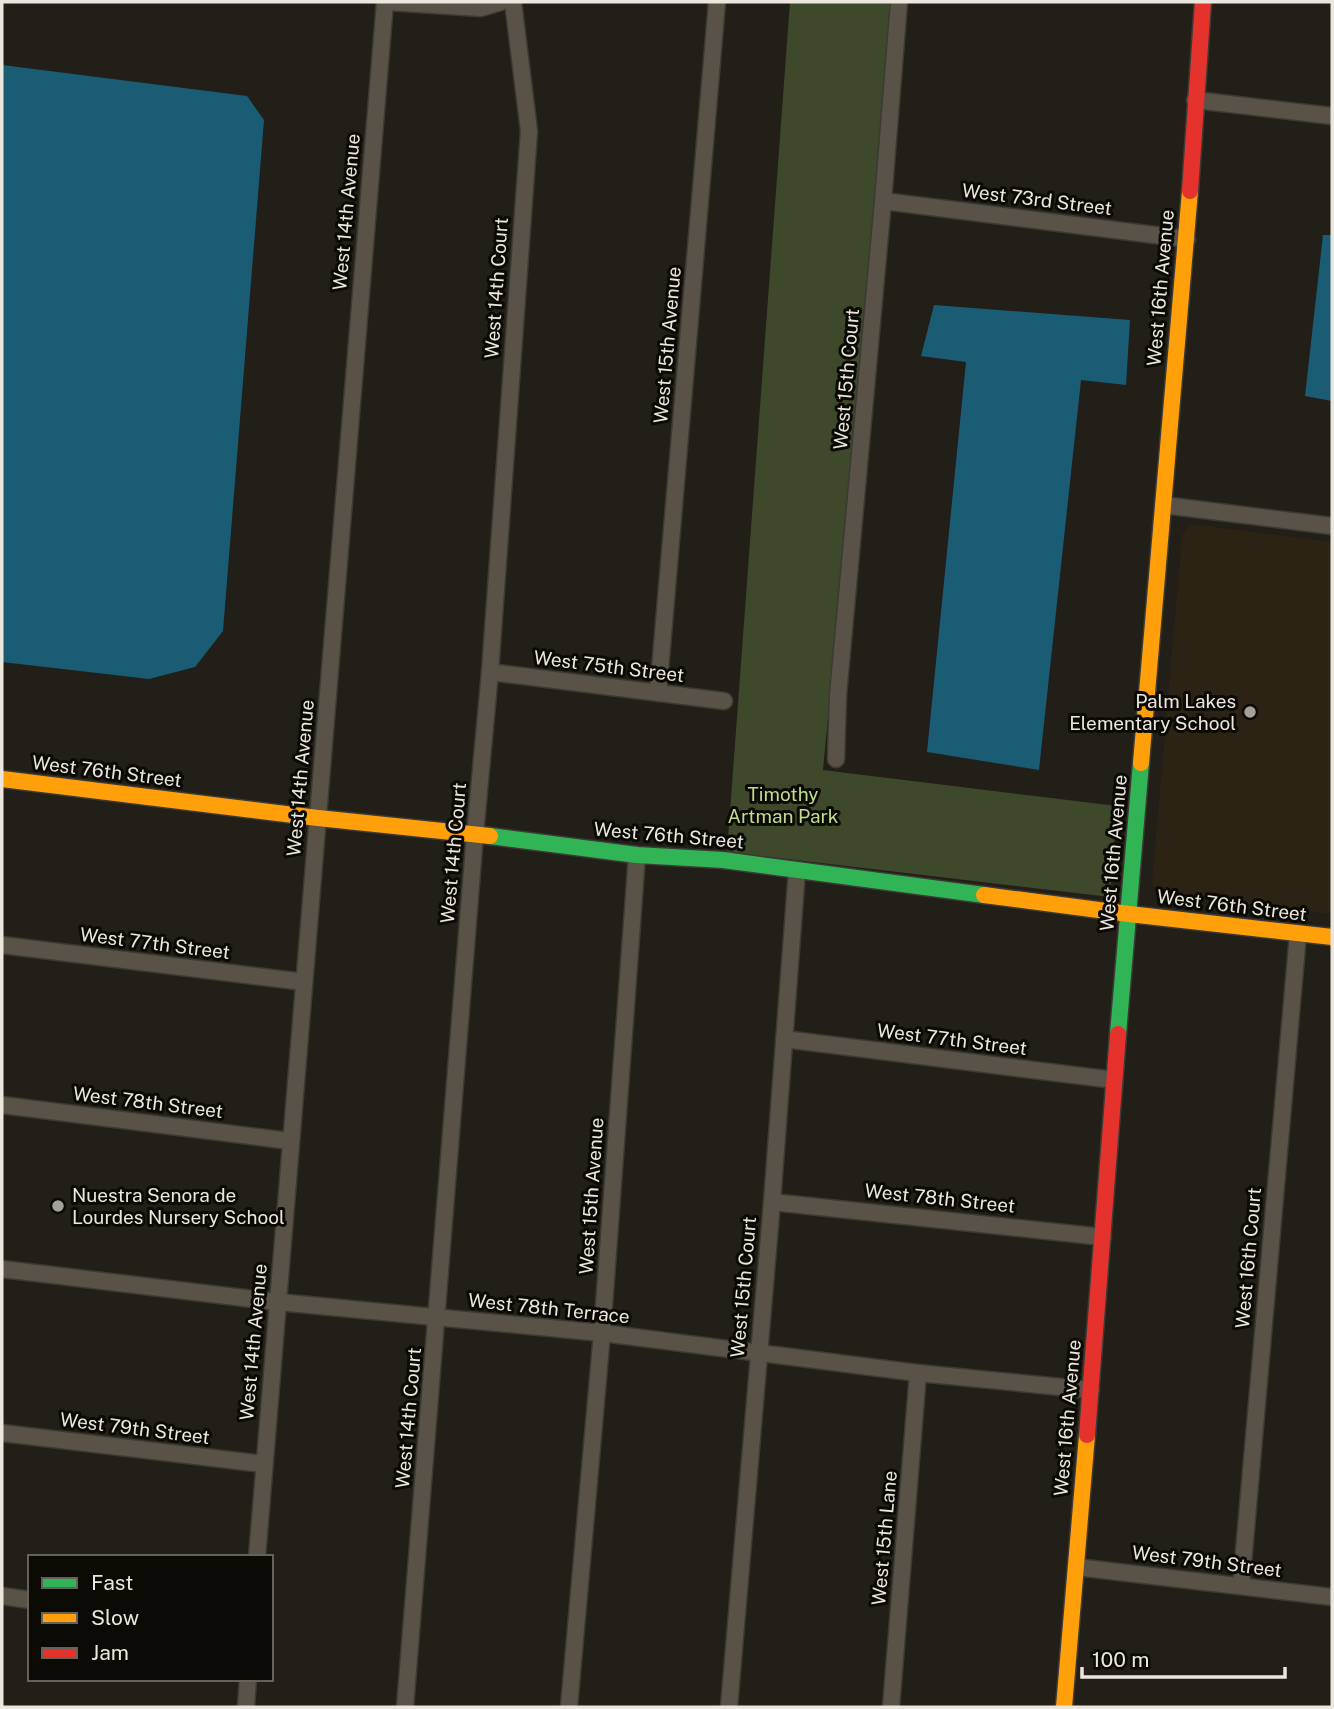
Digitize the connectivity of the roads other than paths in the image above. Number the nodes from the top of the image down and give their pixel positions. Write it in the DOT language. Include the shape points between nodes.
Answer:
graph roads {
  1 [pos="386,2"];
  2 [pos="501,2"];
  3 [pos="513,2"];
  4 [pos="717,2"];
  5 [pos="900,2"];
  6 [pos="1203,2"];
  7 [pos="1195,100"];
  8 [pos="1332,116"];
  9 [pos="883,201"];
  10 [pos="1186,239"];
  11 [pos="1163,505"];
  12 [pos="1332,526"];
  13 [pos="490,672"];
  14 [pos="658,693"];
  15 [pos="724,701"];
  16 [pos="836,759"];
  17 [pos="2,779"];
  18 [pos="318,818"];
  19 [pos="475,834"];
  20 [pos="637,855"];
  21 [pos="797,870"];
  22 [pos="1129,914"];
  23 [pos="1298,934"];
  24 [pos="1332,937"];
  25 [pos="2,945"];
  26 [pos="304,982"];
  27 [pos="784,1039"];
  28 [pos="1114,1080"];
  29 [pos="2,1105"];
  30 [pos="290,1140"];
  31 [pos="772,1202"];
  32 [pos="1103,1237"];
  33 [pos="2,1269"];
  34 [pos="278,1302"];
  35 [pos="437,1317"];
  36 [pos="602,1334"];
  37 [pos="758,1353"];
  38 [pos="918,1373"];
  39 [pos="1091,1390"];
  40 [pos="2,1433"];
  41 [pos="263,1464"];
  42 [pos="257,1555"];
  43 [pos="1076,1567"];
  44 [pos="1241,1586"];
  45 [pos="2,1597"];
  46 [pos="1332,1597"];
  47 [pos="28,1600"];
  48 [pos="248,1681"];
  49 [pos="246,1707"];
  50 [pos="405,1707"];
  51 [pos="569,1707"];
  52 [pos="729,1707"];
  53 [pos="891,1707"];
  54 [pos="1064,1707"];
  1 -- 2 [label="street" via="481,8"];
  1 -- 18 [label="street, West 14th Avenue"];
  3 -- 13 [label="street, West 14th Court" via="529,131"];
  4 -- 14 [label="street, West 15th Avenue"];
  5 -- 9 [label="street, West 15th Court"];
  6 -- 7 [label="street, West 16th Avenue"];
  7 -- 8 [label="street"];
  7 -- 10 [label="street, West 16th Avenue"];
  9 -- 10 [label="street, West 73rd Street"];
  9 -- 16 [label="street, West 15th Court"];
  10 -- 11 [label="street, West 16th Avenue"];
  11 -- 12 [label="street"];
  11 -- 22 [label="street, West 16th Avenue"];
  13 -- 14 [label="street, West 75th Street"];
  13 -- 19 [label="street, West 14th Court"];
  14 -- 15 [label="street, West 75th Street"];
  17 -- 18 [label="street, West 76th Street"];
  18 -- 19 [label="street, West 76th Street"];
  18 -- 26 [label="street, West 14th Avenue"];
  19 -- 20 [label="street, West 76th Street"];
  19 -- 35 [label="street, West 14th Court"];
  20 -- 21 [label="street, West 76th Street"];
  20 -- 36 [label="street, West 15th Avenue"];
  21 -- 22 [label="street, West 76th Street"];
  21 -- 27 [label="street, West 15th Court"];
  22 -- 23 [label="street, West 76th Street"];
  22 -- 28 [label="street, West 16th Avenue"];
  23 -- 24 [label="street, West 76th Street"];
  23 -- 44 [label="street, West 16th Court"];
  25 -- 26 [label="street, West 77th Street"];
  26 -- 30 [label="street, West 14th Avenue"];
  27 -- 28 [label="street, West 77th Street"];
  27 -- 31 [label="street, West 15th Court"];
  28 -- 32 [label="street, West 16th Avenue"];
  29 -- 30 [label="street, West 78th Street"];
  30 -- 34 [label="street, West 14th Avenue"];
  31 -- 32 [label="street, West 78th Street"];
  31 -- 37 [label="street, West 15th Court"];
  32 -- 39 [label="street, West 16th Avenue"];
  33 -- 34 [label="street, West 78th Terrace"];
  34 -- 35 [label="street, West 78th Terrace"];
  34 -- 41 [label="street, West 14th Avenue"];
  35 -- 36 [label="street, West 78th Terrace"];
  35 -- 50 [label="street, West 14th Court"];
  36 -- 37 [label="street, West 78th Terrace"];
  36 -- 51 [label="street, West 15th Avenue"];
  37 -- 38 [label="street, West 78th Terrace"];
  37 -- 52 [label="street, West 15th Court"];
  38 -- 39 [label="street, West 78th Terrace"];
  38 -- 53 [label="street, West 15th Lane"];
  39 -- 43 [label="street, West 16th Avenue"];
  40 -- 41 [label="street, West 79th Street"];
  41 -- 42 [label="street, West 14th Avenue"];
  43 -- 44 [label="street, West 79th Street"];
  43 -- 54 [label="street, West 16th Avenue"];
  44 -- 46 [label="street, West 79th Street"];
  45 -- 47 [label="street"];
  48 -- 49 [label="street"];
}
